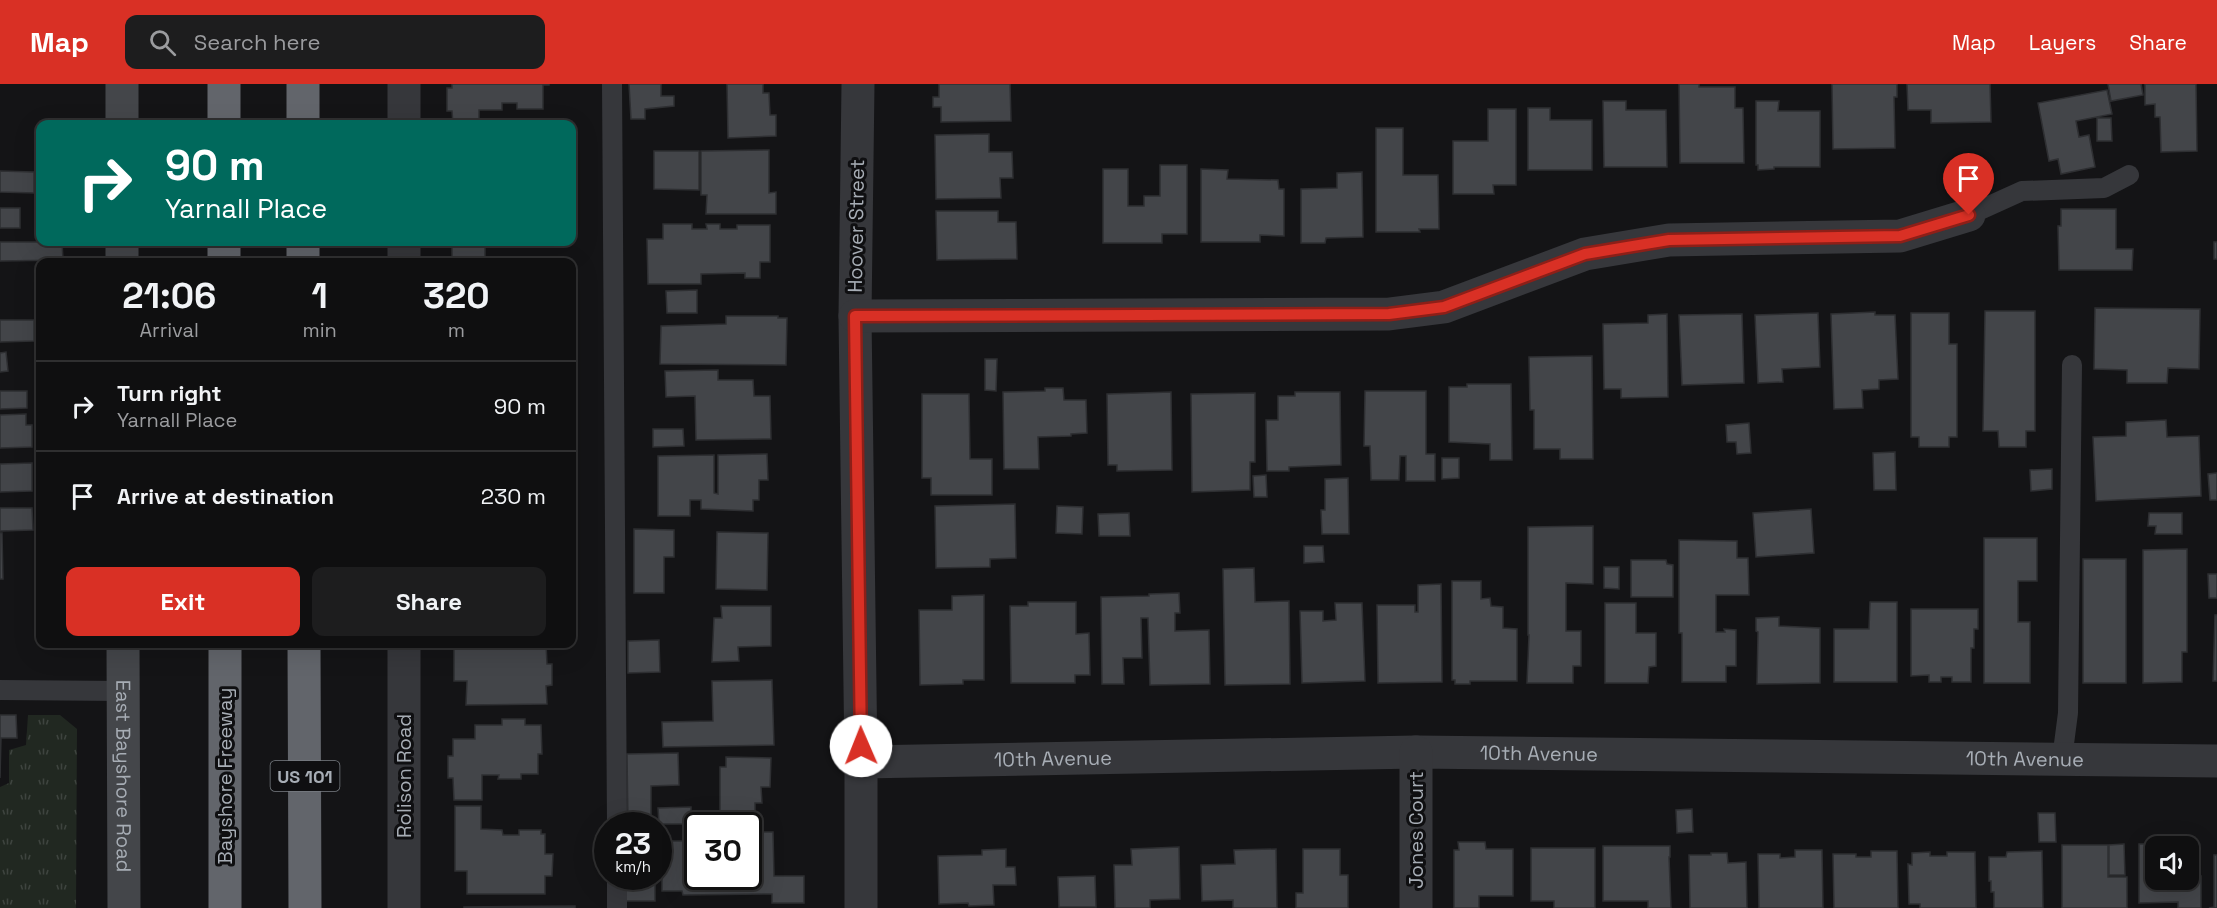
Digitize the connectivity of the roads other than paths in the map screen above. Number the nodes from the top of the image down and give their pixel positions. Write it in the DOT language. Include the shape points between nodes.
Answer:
graph roads {
  1 [pos="122,84"];
  2 [pos="224,84"];
  3 [pos="303,84"];
  4 [pos="404,84"];
  5 [pos="612,84"];
  6 [pos="858,84"];
  7 [pos="122,120"];
  8 [pos="224,120"];
  9 [pos="303,120"];
  10 [pos="404,120"];
  11 [pos="2129,175"];
  12 [pos="1969,215"];
  13 [pos="855,316"];
  14 [pos="2072,365"];
  15 [pos="123,648"];
  16 [pos="225,648"];
  17 [pos="304,648"];
  18 [pos="404,648"];
  19 [pos="0,690"];
  20 [pos="123,690"];
  21 [pos="1416,752"];
  22 [pos="2062,759"];
  23 [pos="2217,761"];
  24 [pos="861,762"];
  25 [pos="617,812"];
  26 [pos="617,890"];
  27 [pos="124,908"];
  28 [pos="225,908"];
  29 [pos="305,908"];
  30 [pos="404,908"];
  31 [pos="617,908"];
  32 [pos="861,908"];
  33 [pos="1416,908"];
  1 -- 7 [label="street"];
  2 -- 8 [label="highway"];
  3 -- 9 [label="highway"];
  4 -- 10 [label="street"];
  5 -- 25 [label="lane"];
  6 -- 13 [label="street, Hoover Street"];
  11 -- 12 [label="lane" via="2104,188 2022,191"];
  12 -- 13 [label="street" via="1900,236 1669,240 1585,254 1444,307 1389,314"];
  13 -- 24 [label="street, Hoover Street"];
  14 -- 22 [label="lane" via="2068,713"];
  15 -- 20 [label="street, East Bayshore Road"];
  16 -- 28 [label="highway, Bayshore Freeway"];
  17 -- 29 [label="highway, US 101"];
  18 -- 30 [label="street, Rolison Road"];
  19 -- 20 [label="lane"];
  20 -- 27 [label="street, East Bayshore Road"];
  21 -- 22 [label="street, 10th Avenue"];
  21 -- 24 [label="street, 10th Avenue"];
  21 -- 33 [label="street, Jones Court"];
  22 -- 23 [label="street, 10th Avenue"];
  24 -- 32 [label="street, Hoover Street"];
  26 -- 31 [label="lane"];
}
